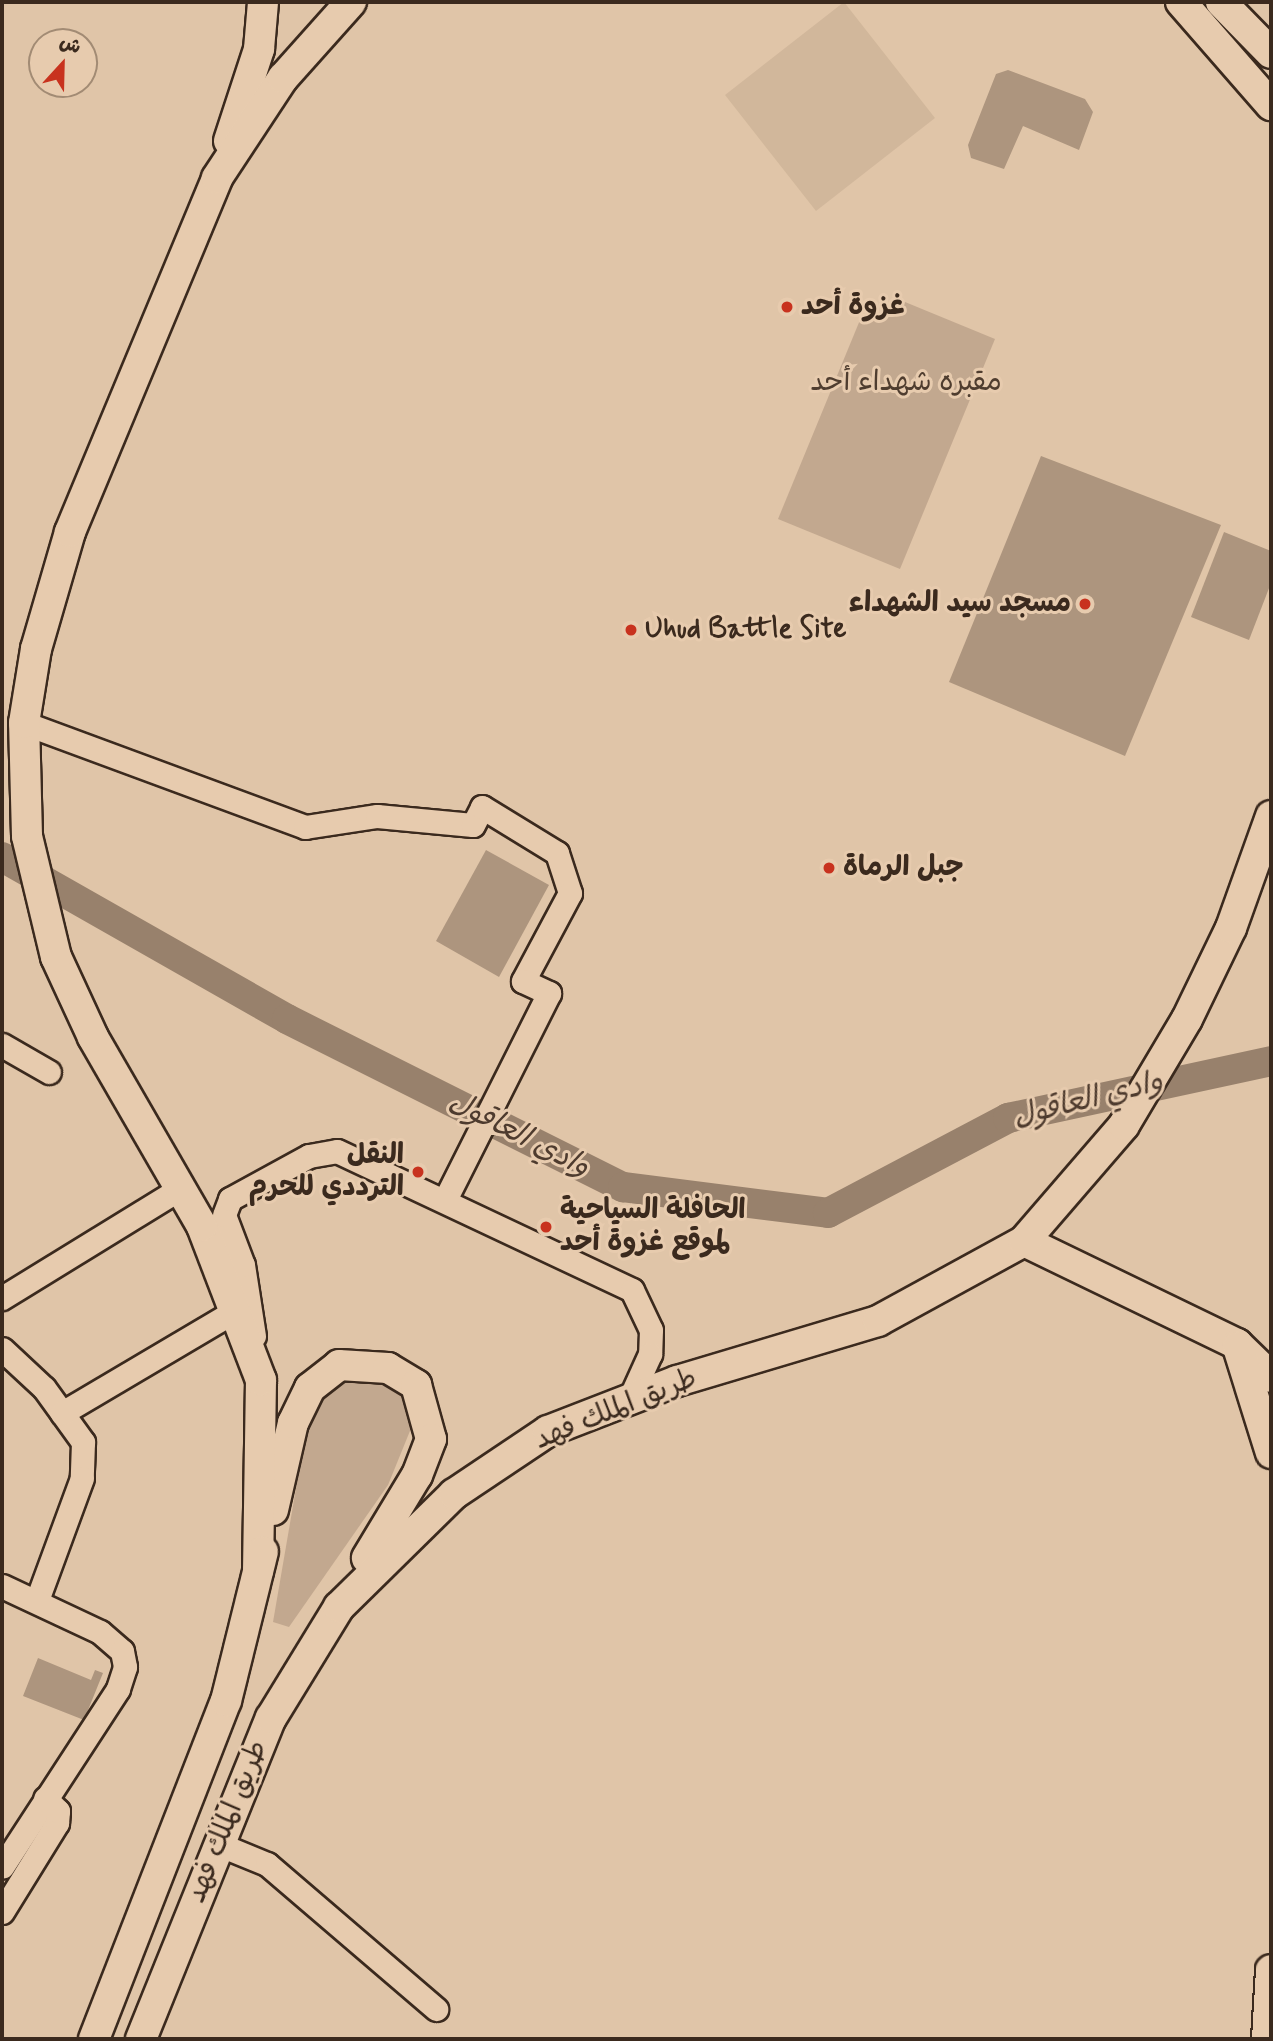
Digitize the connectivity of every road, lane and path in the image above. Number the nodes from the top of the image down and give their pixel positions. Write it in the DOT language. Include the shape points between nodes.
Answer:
graph roads {
  1 [pos="262,2"];
  2 [pos="351,2"];
  3 [pos="1181,2"];
  4 [pos="1220,2"];
  5 [pos="1271,53"];
  6 [pos="1271,105"];
  7 [pos="218,178"];
  8 [pos="24,723"];
  9 [pos="1271,816"];
  10 [pos="1266,846"];
  11 [pos="2,1045"];
  12 [pos="50,1072"];
  13 [pos="181,1188"];
  14 [pos="445,1199"];
  15 [pos="1024,1241"];
  16 [pos="2,1298"];
  17 [pos="238,1309"];
  18 [pos="1237,1344"];
  19 [pos="2,1349"];
  20 [pos="1271,1357"];
  21 [pos="1271,1377"];
  22 [pos="261,1380"];
  23 [pos="630,1398"];
  24 [pos="62,1413"];
  25 [pos="1271,1453"];
  26 [pos="258,1571"];
  27 [pos="2,1586"];
  28 [pos="37,1600"];
  29 [pos="339,1607"];
  30 [pos="46,1798"];
  31 [pos="218,1844"];
  32 [pos="2,1867"];
  33 [pos="2,1912"];
  34 [pos="1271,1970"];
  35 [pos="436,2008"];
  36 [pos="143,2036"];
  37 [pos="94,2038"];
  38 [pos="1266,2039"];
  1 -- 7 [label="main road" via="258,50"];
  2 -- 7 [label="main road" via="283,78"];
  3 -- 6 [label="main road"];
  4 -- 5 [label="main road"];
  7 -- 8 [label="main road" via="70,532 36,649"];
  8 -- 13 [label="main road" via="27,836 56,957 93,1037"];
  8 -- 14 [label="street" via="305,827 377,816 473,825 482,807 557,853 570,893 523,981 549,993"];
  9 -- 10 [label="main road, طريق الملك فهد"];
  10 -- 15 [label="main road, طريق الملك فهد" via="1216,957 1124,1125"];
  11 -- 12 [label="street"];
  13 -- 16 [label="street"];
  13 -- 17 [label="main road"];
  14 -- 22 [label="street" via="337,1151 309,1156 230,1199 224,1215 243,1265"];
  14 -- 23 [label="street" via="632,1290 651,1330 650,1354"];
  15 -- 18 [label="main road"];
  15 -- 23 [label="main road, طريق الملك فهد" via="878,1321"];
  17 -- 22 [label="main road"];
  17 -- 24 [label="street"];
  18 -- 20 [label="street"];
  18 -- 21 [label="main road"];
  18 -- 25 [label="main road"];
  19 -- 24 [label="street"];
  22 -- 26 [label="main road"];
  23 -- 29 [label="main road, طريق الملك فهد" via="548,1431 454,1494"];
  24 -- 28 [label="street" via="83,1442 82,1478"];
  26 -- 29 [label="main road" via="293,1423 310,1388 339,1365 388,1368 416,1385 431,1440 417,1475"];
  26 -- 37 [label="main road, طريق الملك فهد" via="226,1701"];
  27 -- 28 [label="street"];
  28 -- 30 [label="street" via="100,1632 125,1655 118,1689"];
  29 -- 31 [label="main road, طريق الملك فهد" via="271,1717"];
  30 -- 32 [label="street"];
  30 -- 33 [label="street" via="58,1811 57,1823"];
  31 -- 35 [label="street" via="267,1864"];
  31 -- 36 [label="main road, طريق الملك فهد"];
  34 -- 38 [label="main road"];
}
